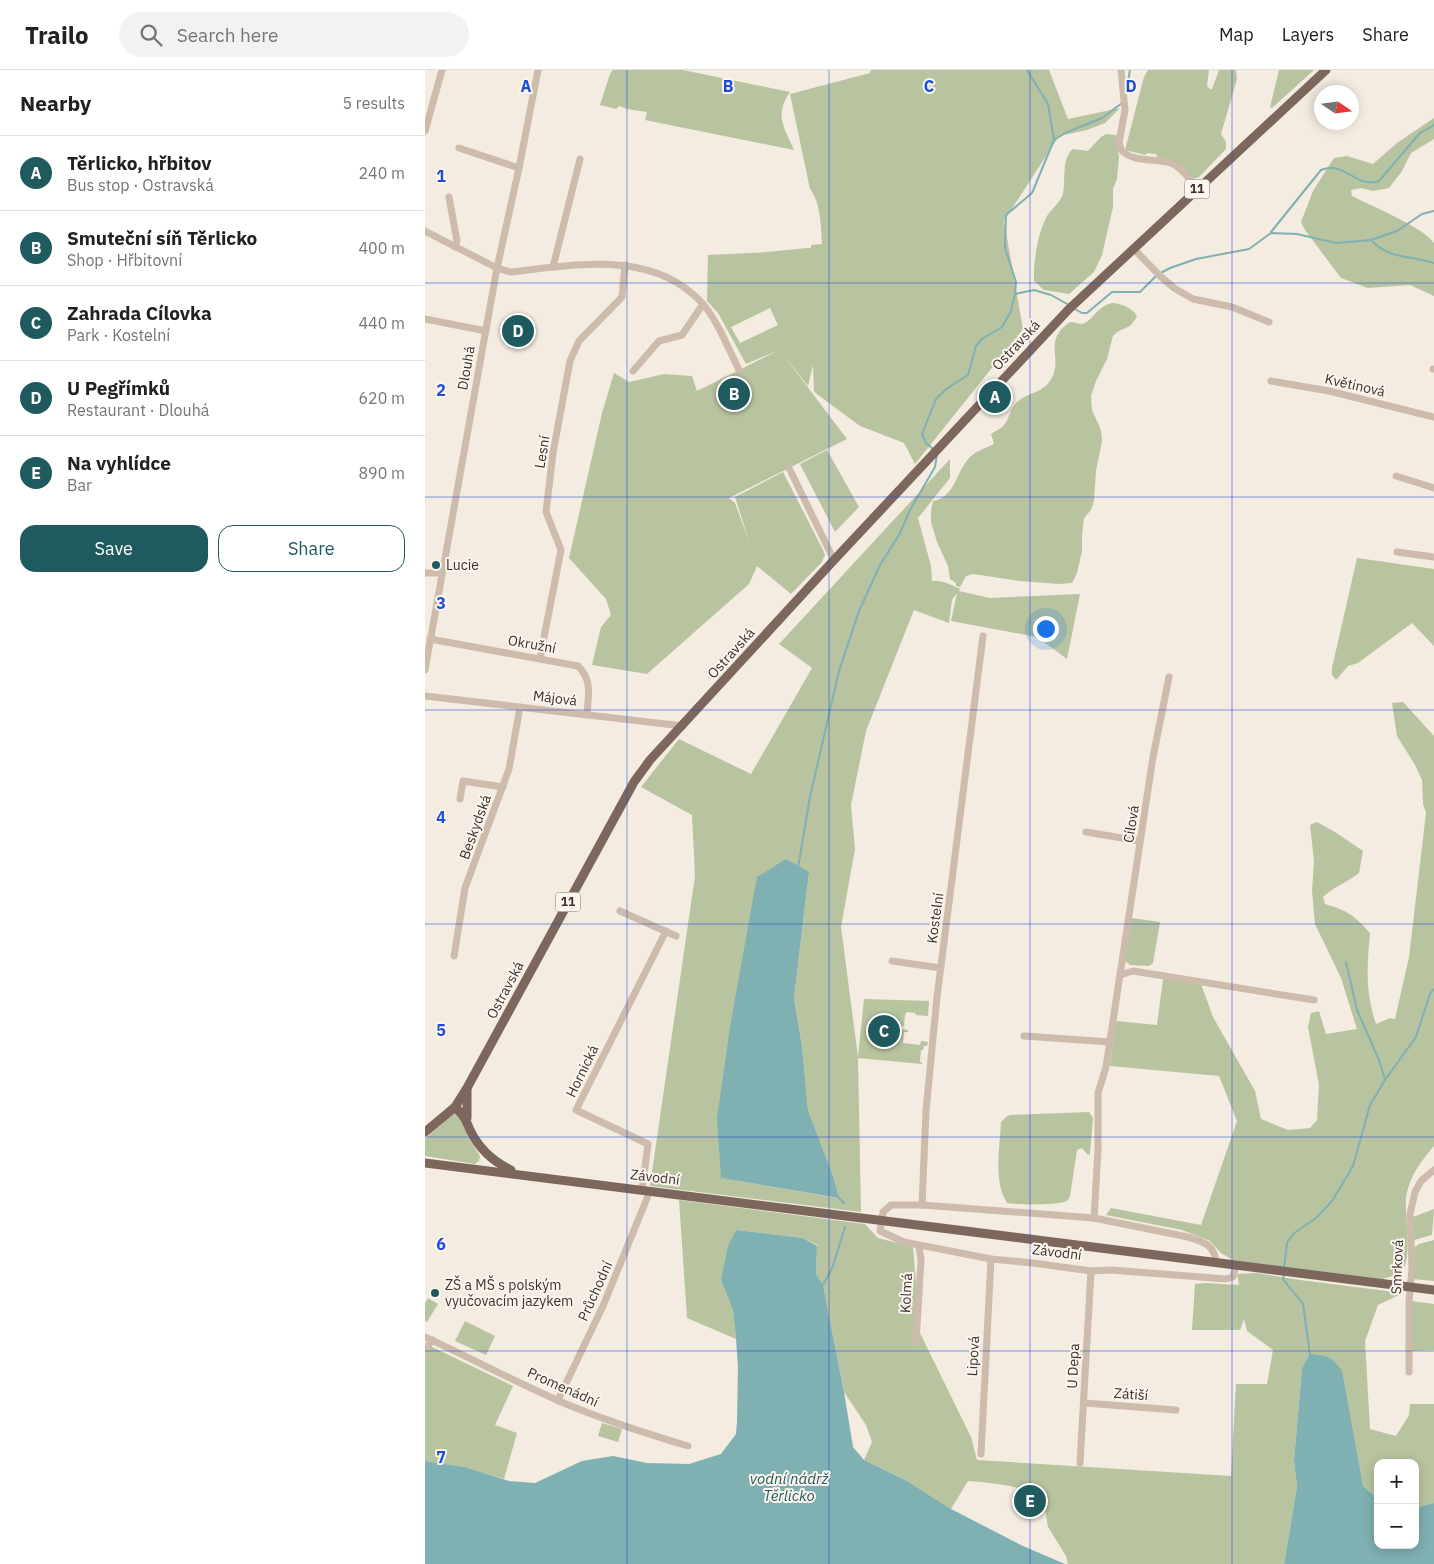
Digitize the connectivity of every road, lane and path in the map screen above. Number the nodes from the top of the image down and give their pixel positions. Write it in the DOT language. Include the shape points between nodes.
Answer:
graph roads {
  1 [pos="442,70"];
  2 [pos="538,70"];
  3 [pos="1121,70"];
  4 [pos="1326,70"];
  5 [pos="425,131"];
  6 [pos="459,148"];
  7 [pos="580,159"];
  8 [pos="519,168"];
  9 [pos="1197,188"];
  10 [pos="449,198"];
  11 [pos="425,232"];
  12 [pos="455,247"];
  13 [pos="1133,248"];
  14 [pos="625,265"];
  15 [pos="553,267"];
  16 [pos="497,268"];
  17 [pos="703,304"];
  18 [pos="425,319"];
  19 [pos="1269,322"];
  20 [pos="485,331"];
  21 [pos="739,370"];
  22 [pos="633,371"];
  23 [pos="1271,381"];
  24 [pos="1434,416"];
  25 [pos="789,468"];
  26 [pos="1396,476"];
  27 [pos="1434,488"];
  28 [pos="1397,552"];
  29 [pos="1434,557"];
  30 [pos="834,560"];
  31 [pos="425,573"];
  32 [pos="441,573"];
  33 [pos="983,636"];
  34 [pos="430,639"];
  35 [pos="539,658"];
  36 [pos="425,670"];
  37 [pos="1169,678"];
  38 [pos="425,696"];
  39 [pos="520,707"];
  40 [pos="587,715"];
  41 [pos="683,726"];
  42 [pos="503,787"];
  43 [pos="460,799"];
  44 [pos="1086,832"];
  45 [pos="1140,841"];
  46 [pos="620,911"];
  47 [pos="665,931"];
  48 [pos="676,936"];
  49 [pos="454,956"];
  50 [pos="892,961"];
  51 [pos="941,968"];
  52 [pos="1120,975"];
  53 [pos="1314,1000"];
  54 [pos="1024,1036"];
  55 [pos="1110,1042"];
  56 [pos="467,1088"];
  57 [pos="455,1107"];
  58 [pos="467,1121"];
  59 [pos="425,1132"];
  60 [pos="485,1154"];
  61 [pos="425,1163"];
  62 [pos="473,1168"];
  63 [pos="1434,1170"];
  64 [pos="518,1174"];
  65 [pos="646,1190"];
  66 [pos="922,1205"];
  67 [pos="1094,1218"];
  68 [pos="881,1220"];
  69 [pos="919,1246"];
  70 [pos="991,1259"];
  71 [pos="1216,1263"];
  72 [pos="1236,1265"];
  73 [pos="1091,1271"];
  74 [pos="1409,1287"];
  75 [pos="1434,1290"];
  76 [pos="429,1338"];
  77 [pos="916,1342"];
  78 [pos="425,1351"];
  79 [pos="1409,1372"];
  80 [pos="558,1400"];
  81 [pos="1084,1403"];
  82 [pos="1176,1410"];
  83 [pos="688,1446"];
  84 [pos="981,1454"];
  85 [pos="1080,1463"];
  1 -- 5 [label="street"];
  2 -- 8 [label="street, Dlouhá"];
  3 -- 9 [label="street" via="1124,119 1119,142 1122,151 1130,156 1175,165"];
  4 -- 9 [label="main road, Ostravská / 11"];
  6 -- 8 [label="street"];
  7 -- 15 [label="street"];
  8 -- 16 [label="street, Dlouhá"];
  9 -- 13 [label="main road, Ostravská / 11"];
  10 -- 12 [label="street" via="457,241"];
  11 -- 12 [label="street"];
  12 -- 16 [label="street"];
  13 -- 19 [label="street" via="1174,288 1193,299 1232,307"];
  13 -- 30 [label="main road, Ostravská / 11" via="1069,309"];
  14 -- 15 [label="street"];
  14 -- 17 [label="street" via="673,279"];
  14 -- 35 [label="street, Lesní" via="622,297 579,341 570,361 546,512 561,550"];
  15 -- 16 [label="street" via="510,272"];
  16 -- 20 [label="street, Dlouhá"];
  17 -- 21 [label="street"];
  17 -- 22 [label="street" via="682,335 659,341"];
  18 -- 20 [label="street"];
  20 -- 32 [label="street, Dlouhá"];
  23 -- 24 [label="street, Květinová"];
  25 -- 30 [label="street"];
  26 -- 27 [label="street"];
  28 -- 29 [label="street"];
  30 -- 41 [label="main road, Ostravská / 11"];
  31 -- 32 [label="street"];
  32 -- 34 [label="street, Dlouhá"];
  33 -- 51 [label="street, Kostelní"];
  34 -- 35 [label="street, Okružní"];
  34 -- 36 [label="street, Dlouhá"];
  35 -- 40 [label="street, Okružní" via="578,666 585,673 589,687"];
  37 -- 45 [label="street, Cílová"];
  38 -- 39 [label="street, Májová"];
  39 -- 40 [label="street, Májová"];
  39 -- 42 [label="street, Beskydská"];
  40 -- 41 [label="street, Májová"];
  41 -- 56 [label="main road, Ostravská / 11" via="634,782"];
  42 -- 43 [label="street" via="463,780"];
  42 -- 49 [label="street, Beskydská" via="465,888"];
  44 -- 45 [label="street"];
  45 -- 52 [label="street, Cílová"];
  46 -- 47 [label="street"];
  47 -- 48 [label="street"];
  47 -- 65 [label="street, Hornická" via="576,1110 648,1144"];
  50 -- 51 [label="street"];
  51 -- 66 [label="street, Kostelní" via="926,1111"];
  52 -- 53 [label="street" via="1133,971"];
  52 -- 55 [label="street, Cílová"];
  54 -- 55 [label="street"];
  55 -- 67 [label="street, Cílová" via="1098,1093"];
  56 -- 57 [label="main road, Ostravská / 11"];
  56 -- 58 [label="main road"];
  57 -- 58 [label="main road"];
  57 -- 59 [label="main road, Ostravská / 11"];
  58 -- 60 [label="main road"];
  60 -- 62 [label="main road" via="482,1165"];
  60 -- 64 [label="main road"];
  61 -- 62 [label="main road, Závodní"];
  62 -- 64 [label="main road, Závodní"];
  63 -- 74 [label="street, Smrková" via="1421,1181 1410,1214 1412,1268"];
  64 -- 65 [label="main road, Závodní"];
  65 -- 68 [label="main road, Závodní"];
  65 -- 80 [label="street, Průchodní" via="610,1289"];
  66 -- 67 [label="street"];
  66 -- 68 [label="street" via="891,1206 883,1212"];
  67 -- 71 [label="street" via="1202,1241 1216,1253"];
  68 -- 69 [label="street, Závodní" via="880,1231"];
  68 -- 71 [label="main road, Závodní"];
  69 -- 70 [label="street, Závodní"];
  69 -- 77 [label="street, Kolmá"];
  70 -- 73 [label="street, Závodní"];
  70 -- 84 [label="street, Lipová"];
  71 -- 72 [label="main road, Závodní"];
  72 -- 73 [label="street, Závodní" via="1233,1277 1226,1279"];
  72 -- 74 [label="main road, Závodní"];
  73 -- 81 [label="street, U Depa"];
  74 -- 75 [label="main road, Závodní"];
  74 -- 79 [label="street, Smrková"];
  76 -- 78 [label="street, Promenádní"];
  76 -- 80 [label="street, Promenádní"];
  80 -- 83 [label="street, Promenádní" via="634,1430"];
  81 -- 82 [label="street, Zátiší"];
  81 -- 85 [label="street, U Depa"];
}
